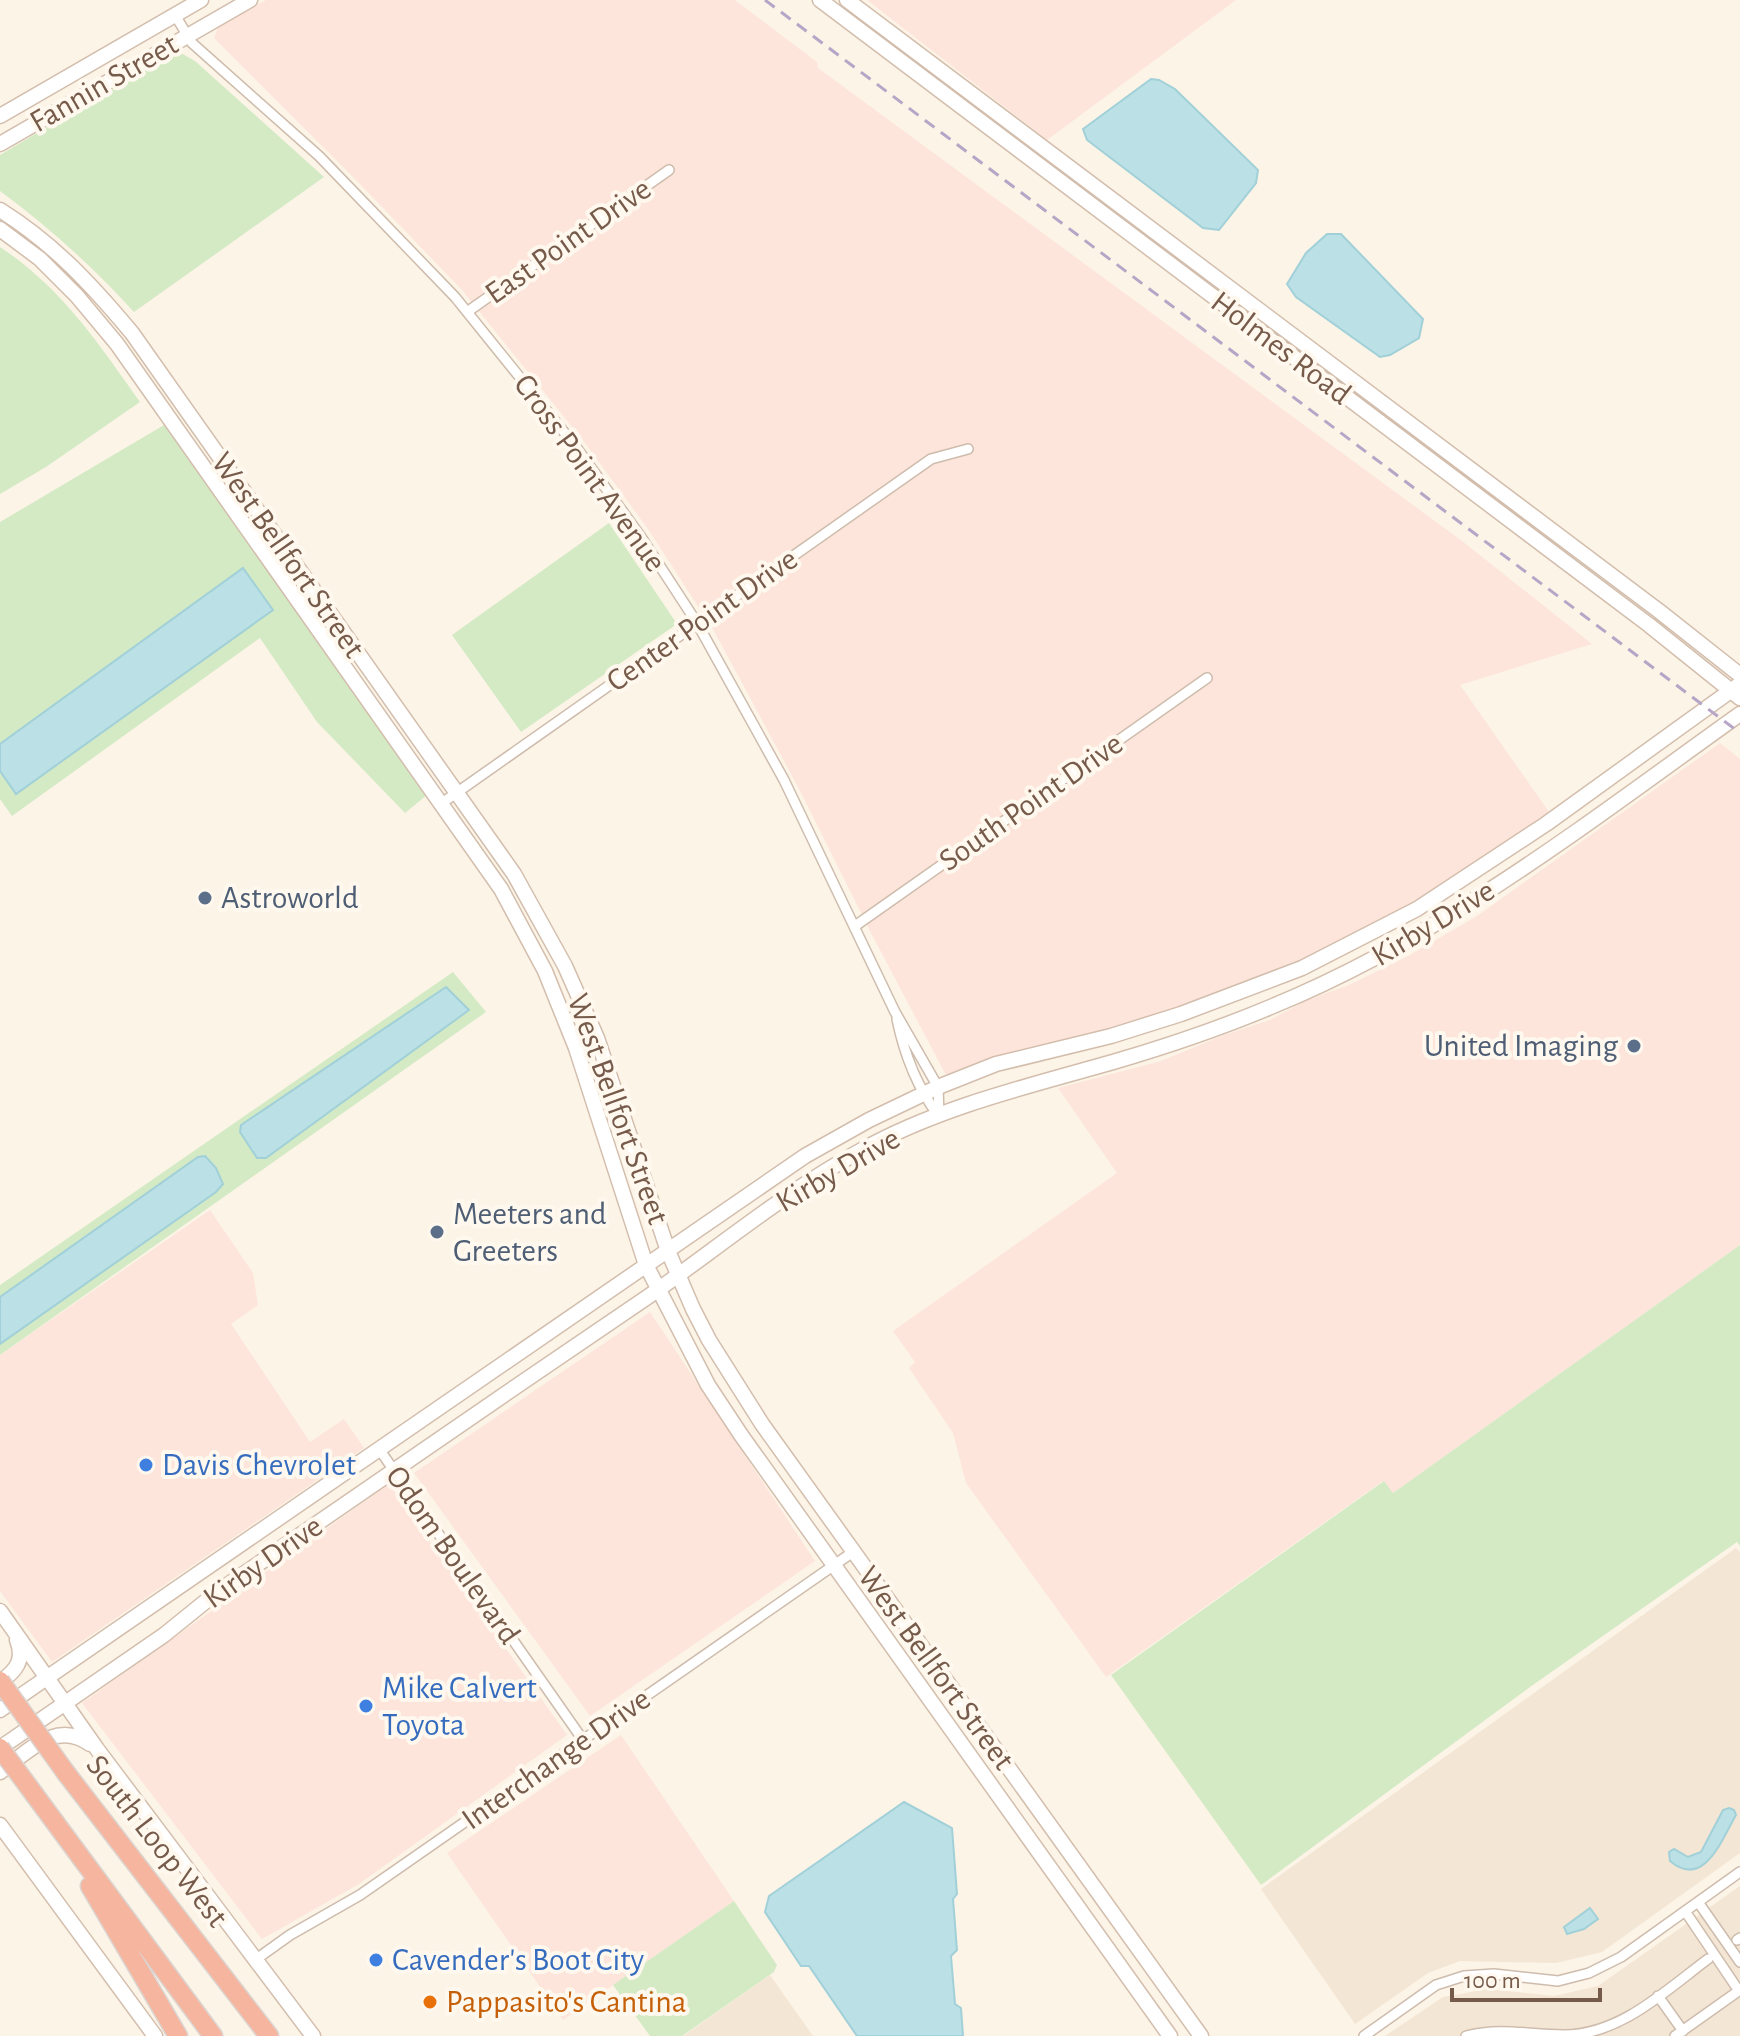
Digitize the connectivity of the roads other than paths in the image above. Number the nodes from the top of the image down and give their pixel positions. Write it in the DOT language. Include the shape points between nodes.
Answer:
graph roads {
  1 [pos="201,0"];
  2 [pos="250,0"];
  3 [pos="820,0"];
  4 [pos="847,0"];
  5 [pos="175,15"];
  6 [pos="187,36"];
  7 [pos="0,116"];
  8 [pos="1003,118"];
  9 [pos="994,132"];
  10 [pos="0,144"];
  11 [pos="669,170"];
  12 [pos="0,210"];
  13 [pos="0,229"];
  14 [pos="1230,289"];
  15 [pos="1221,303"];
  16 [pos="467,312"];
  17 [pos="968,449"];
  18 [pos="1556,534"];
  19 [pos="1546,548"];
  20 [pos="697,623"];
  21 [pos="1740,675"];
  22 [pos="1207,678"];
  23 [pos="1737,691"];
  24 [pos="1740,714"];
  25 [pos="456,793"];
  26 [pos="442,803"];
  27 [pos="1546,824"];
  28 [pos="1559,843"];
  29 [pos="855,926"];
  30 [pos="1379,928"];
  31 [pos="1391,951"];
  32 [pos="1263,983"];
  33 [pos="1273,1007"];
  34 [pos="895,1012"];
  35 [pos="1111,1036"];
  36 [pos="597,1038"];
  37 [pos="576,1048"];
  38 [pos="1119,1061"];
  39 [pos="938,1087"];
  40 [pos="923,1094"];
  41 [pos="939,1116"];
  42 [pos="655,1210"];
  43 [pos="701,1228"];
  44 [pos="668,1251"];
  45 [pos="646,1265"];
  46 [pos="678,1274"];
  47 [pos="658,1289"];
  48 [pos="762,1424"];
  49 [pos="741,1435"];
  50 [pos="379,1449"];
  51 [pos="394,1471"];
  52 [pos="853,1552"];
  53 [pos="834,1565"];
  54 [pos="200,1571"];
  55 [pos="216,1593"];
  56 [pos="0,1611"];
  57 [pos="12,1626"];
  58 [pos="48,1678"];
  59 [pos="0,1682"];
  60 [pos="951,1689"];
  61 [pos="65,1703"];
  62 [pos="932,1703"];
  63 [pos="0,1710"];
  64 [pos="583,1740"];
  65 [pos="0,1748"];
  66 [pos="97,1749"];
  67 [pos="0,1772"];
  68 [pos="1033,1803"];
  69 [pos="47,1810"];
  70 [pos="1014,1817"];
  71 [pos="0,1825"];
  72 [pos="1740,1872"];
  73 [pos="1698,1902"];
  74 [pos="1685,1911"];
  75 [pos="1118,1920"];
  76 [pos="1098,1934"];
  77 [pos="1735,1941"];
  78 [pos="1711,1957"];
  79 [pos="255,1960"];
  80 [pos="1740,1962"];
  81 [pos="1739,1990"];
  82 [pos="1658,1996"];
  83 [pos="243,2000"];
  84 [pos="1679,2034"];
  85 [pos="155,2036"];
  86 [pos="178,2036"];
  87 [pos="213,2036"];
  88 [pos="269,2036"];
  89 [pos="283,2036"];
  90 [pos="313,2036"];
  91 [pos="1170,2036"];
  92 [pos="1201,2036"];
  93 [pos="1364,2036"];
  94 [pos="1466,2036"];
  1 -- 5 [label="main road, Fannin Street"];
  2 -- 6 [label="main road, Fannin Street"];
  3 -- 9 [label="main road, Holmes Road"];
  4 -- 8 [label="main road, Holmes Road"];
  5 -- 6 [label="street, Cross Point Avenue"];
  5 -- 7 [label="main road, Fannin Street"];
  6 -- 10 [label="main road, Fannin Street"];
  6 -- 16 [label="street, Cross Point Avenue" via="319,156"];
  8 -- 9 [label="main road"];
  8 -- 14 [label="main road, Holmes Road"];
  9 -- 15 [label="main road, Holmes Road"];
  11 -- 16 [label="street, East Point Drive"];
  12 -- 25 [label="main road, West Bellfort Street" via="57,250 132,333"];
  13 -- 26 [label="main road, West Bellfort Street" via="40,259 117,344"];
  14 -- 15 [label="main road"];
  14 -- 18 [label="main road, Holmes Road"];
  15 -- 19 [label="main road, Holmes Road"];
  16 -- 20 [label="street, Cross Point Avenue" via="576,447"];
  17 -- 20 [label="street, Center Point Drive" via="931,459"];
  18 -- 19 [label="main road"];
  18 -- 21 [label="main road, Holmes Road"];
  19 -- 23 [label="main road, Holmes Road"];
  20 -- 25 [label="street, Center Point Drive"];
  20 -- 29 [label="street, Cross Point Avenue" via="784,780"];
  22 -- 29 [label="street, South Point Drive"];
  23 -- 27 [label="main road, Kirby Drive"];
  24 -- 28 [label="main road, Kirby Drive"];
  25 -- 26 [label="street, Center Point Drive"];
  25 -- 36 [label="main road, West Bellfort Street" via="543,923"];
  26 -- 37 [label="main road, West Bellfort Street" via="525,931"];
  27 -- 28 [label="main road"];
  27 -- 30 [label="main road, Kirby Drive"];
  28 -- 31 [label="main road, Kirby Drive"];
  29 -- 34 [label="street, Cross Point Avenue"];
  30 -- 31 [label="main road"];
  30 -- 32 [label="main road, Kirby Drive"];
  31 -- 33 [label="main road, Kirby Drive"];
  32 -- 33 [label="main road"];
  32 -- 35 [label="main road, Kirby Drive"];
  33 -- 38 [label="main road, Kirby Drive"];
  34 -- 39 [label="street, Cross Point Avenue"];
  34 -- 40 [label="street, Cross Point Avenue"];
  35 -- 38 [label="main road"];
  35 -- 39 [label="main road, Kirby Drive" via="996,1064"];
  36 -- 37 [label="main road"];
  36 -- 42 [label="main road, West Bellfort Street"];
  37 -- 45 [label="main road, West Bellfort Street"];
  38 -- 41 [label="main road, Kirby Drive"];
  39 -- 40 [label="main road, Kirby Drive"];
  39 -- 41 [label="street, Cross Point Avenue"];
  40 -- 41 [label="street, Cross Point Avenue"];
  40 -- 43 [label="main road, Kirby Drive" via="805,1156"];
  41 -- 46 [label="main road, Kirby Drive" via="864,1148"];
  42 -- 43 [label="main road" via="676,1230"];
  42 -- 44 [label="main road, West Bellfort Street"];
  43 -- 44 [label="main road, Kirby Drive"];
  44 -- 45 [label="main road, Kirby Drive"];
  44 -- 46 [label="main road, West Bellfort Street"];
  45 -- 47 [label="main road, West Bellfort Street"];
  45 -- 50 [label="main road, Kirby Drive"];
  46 -- 47 [label="main road, Kirby Drive"];
  46 -- 48 [label="main road, West Bellfort Street" via="709,1340"];
  47 -- 49 [label="main road, West Bellfort Street"];
  47 -- 51 [label="main road, Kirby Drive"];
  48 -- 49 [label="main road"];
  48 -- 52 [label="main road, West Bellfort Street"];
  49 -- 53 [label="main road, West Bellfort Street"];
  50 -- 51 [label="street, Odom Boulevard"];
  50 -- 54 [label="main road, Kirby Drive"];
  51 -- 55 [label="main road, Kirby Drive"];
  51 -- 64 [label="street, Odom Boulevard"];
  52 -- 53 [label="street, Interchange Drive"];
  52 -- 60 [label="main road, West Bellfort Street"];
  53 -- 62 [label="main road, West Bellfort Street"];
  53 -- 64 [label="street, Interchange Drive"];
  54 -- 55 [label="main road"];
  54 -- 58 [label="main road, Kirby Drive"];
  55 -- 61 [label="main road, Kirby Drive"];
  56 -- 57 [label="main road"];
  57 -- 58 [label="main road"];
  57 -- 59 [label="main road" via="19,1664"];
  58 -- 61 [label="main road"];
  58 -- 63 [label="main road, Kirby Drive"];
  59 -- 83 [label="highway, South Loop West, bridge"];
  60 -- 62 [label="main road"];
  60 -- 68 [label="main road, West Bellfort Street"];
  61 -- 65 [label="main road, Kirby Drive"];
  61 -- 66 [label="main road"];
  62 -- 70 [label="main road, West Bellfort Street"];
  64 -- 79 [label="street, Interchange Drive" via="350,1902"];
  65 -- 69 [label="highway, bridge"];
  66 -- 67 [label="main road" via="80,1737 55,1735"];
  66 -- 79 [label="main road"];
  68 -- 70 [label="main road"];
  68 -- 75 [label="main road, West Bellfort Street"];
  69 -- 86 [label="highway"];
  69 -- 87 [label="highway"];
  70 -- 76 [label="main road, West Bellfort Street"];
  71 -- 85 [label="main road"];
  72 -- 73 [label="street"];
  73 -- 74 [label="street"];
  73 -- 77 [label="street"];
  74 -- 78 [label="street"];
  74 -- 93 [label="street" via="1589,1973 1558,1981 1464,1976 1436,1985"];
  75 -- 76 [label="main road"];
  75 -- 92 [label="main road, West Bellfort Street"];
  76 -- 91 [label="main road, West Bellfort Street"];
  77 -- 78 [label="street"];
  77 -- 80 [label="street"];
  78 -- 81 [label="street"];
  78 -- 82 [label="street"];
  79 -- 90 [label="main road"];
  81 -- 84 [label="street"];
  82 -- 84 [label="street"];
  82 -- 94 [label="street" via="1588,2033 1501,2030"];
  83 -- 88 [label="highway, South Loop West"];
  83 -- 89 [label="highway" via="265,2014"];
}
